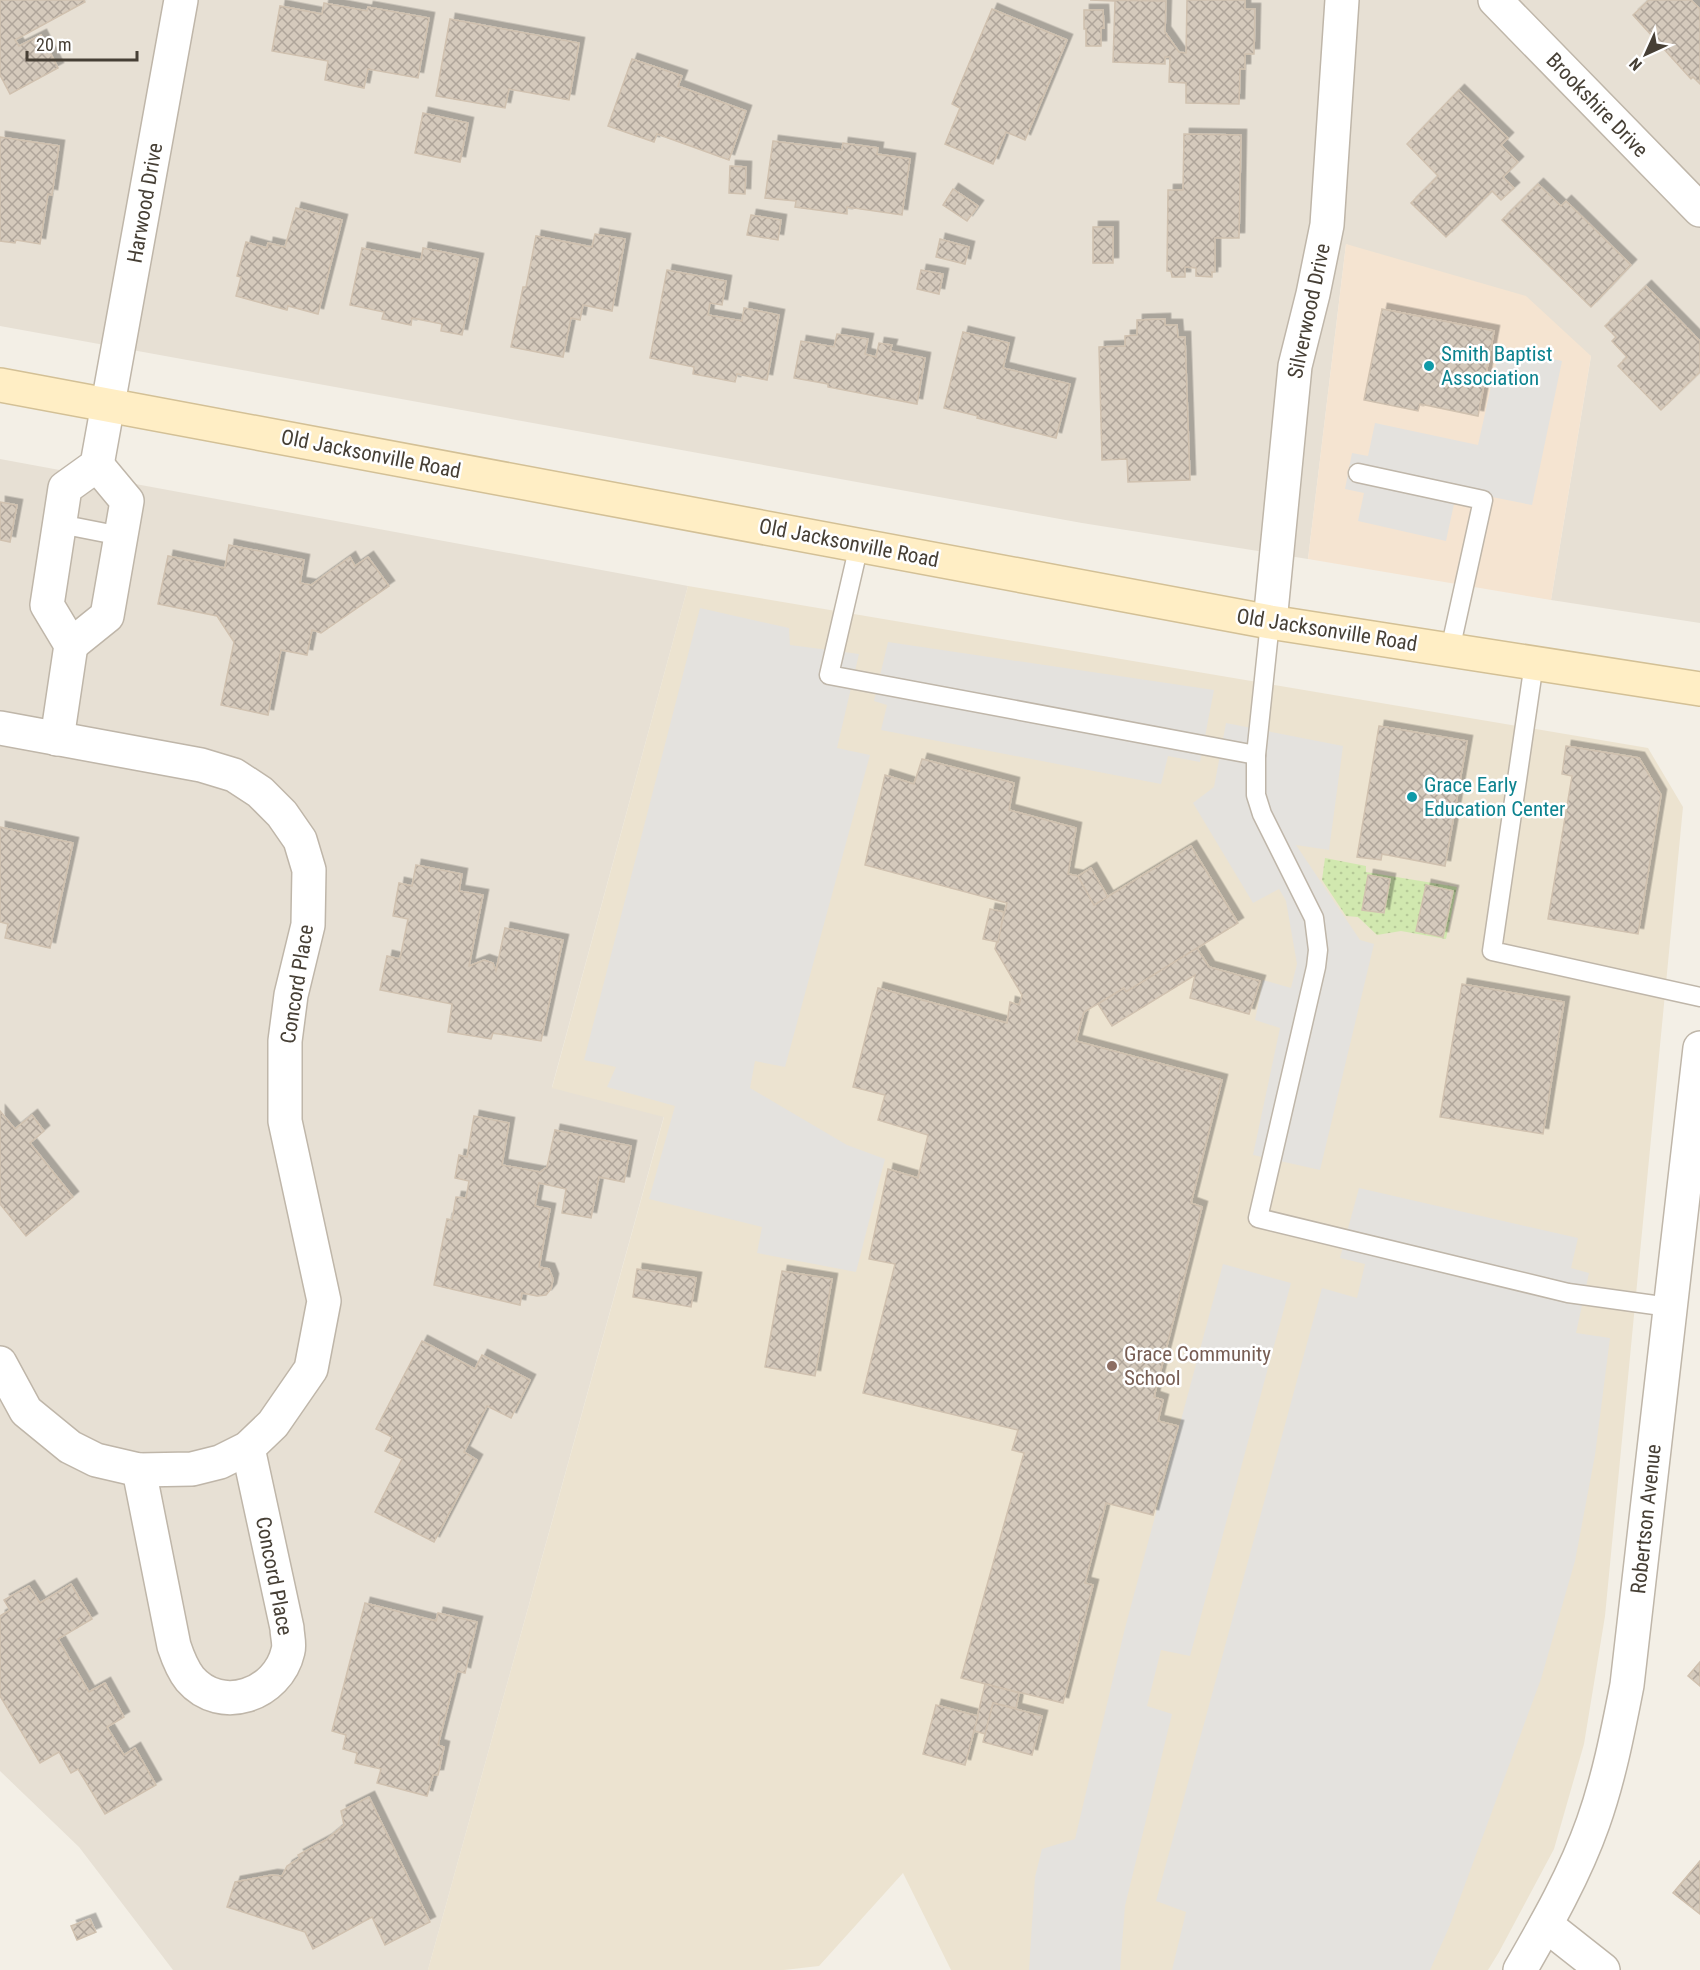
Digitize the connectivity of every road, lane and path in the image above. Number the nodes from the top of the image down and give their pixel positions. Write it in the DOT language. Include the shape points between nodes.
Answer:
graph roads {
  1 [pos="181,0"];
  2 [pos="1342,0"];
  3 [pos="1494,0"];
  4 [pos="1700,210"];
  5 [pos="0,385"];
  6 [pos="108,405"];
  7 [pos="97,465"];
  8 [pos="1358,473"];
  9 [pos="60,524"];
  10 [pos="121,536"];
  11 [pos="860,545"];
  12 [pos="1270,622"];
  13 [pos="71,645"];
  14 [pos="1450,650"];
  15 [pos="1534,663"];
  16 [pos="1700,689"];
  17 [pos="0,728"];
  18 [pos="57,739"];
  19 [pos="1256,755"];
  20 [pos="1700,997"];
  21 [pos="1700,1048"];
  22 [pos="1690,1223"];
  23 [pos="1670,1307"];
  24 [pos="0,1363"];
  25 [pos="248,1448"];
  26 [pos="139,1470"];
  27 [pos="1546,1925"];
  28 [pos="1520,1970"];
  29 [pos="1603,1970"];
  1 -- 6 [label="street, Harwood Drive"];
  2 -- 12 [label="street, Silverwood Drive" via="1327,225 1295,366"];
  3 -- 4 [label="street, Brookshire Drive"];
  5 -- 6 [label="main road, Old Jacksonville Road"];
  6 -- 7 [label="street"];
  6 -- 11 [label="main road, Old Jacksonville Road"];
  7 -- 9 [label="street" via="65,488"];
  7 -- 10 [label="street" via="127,501"];
  8 -- 14 [label="lane" via="1483,500"];
  9 -- 10 [label="lane"];
  9 -- 13 [label="street" via="47,605"];
  10 -- 13 [label="street" via="107,616"];
  11 -- 12 [label="main road, Old Jacksonville Road"];
  11 -- 19 [label="lane" via="829,675"];
  12 -- 14 [label="main road, Old Jacksonville Road"];
  12 -- 19 [label="lane"];
  13 -- 18 [label="street"];
  14 -- 15 [label="main road, Old Jacksonville Road"];
  15 -- 16 [label="main road, Old Jacksonville Road"];
  15 -- 20 [label="lane" via="1492,951"];
  17 -- 18 [label="street, Concord Place"];
  18 -- 25 [label="street, Concord Place" via="201,765 234,775 260,792 282,814 300,840 309,870 308,926 291,995 285,1041 285,1122 324,1301 310,1369 273,1424"];
  19 -- 23 [label="lane" via="1256,795 1262,814 1314,918 1318,950 1258,1218 1568,1293"];
  21 -- 22 [label="street, Robertson Avenue"];
  22 -- 23 [label="street, Robertson Avenue"];
  23 -- 27 [label="street, Robertson Avenue" via="1634,1633 1619,1726 1593,1824"];
  24 -- 26 [label="street, Concord Place" via="26,1411 70,1448 96,1460"];
  25 -- 26 [label="street, Concord Place" via="220,1462 192,1469"];
  25 -- 26 [label="street, Concord Place" via="287,1628 288,1650 280,1670 248,1696 229,1699 210,1694 192,1681 182,1667 174,1646"];
  27 -- 28 [label="street, Robertson Avenue"];
  27 -- 29 [label="street"];
}
